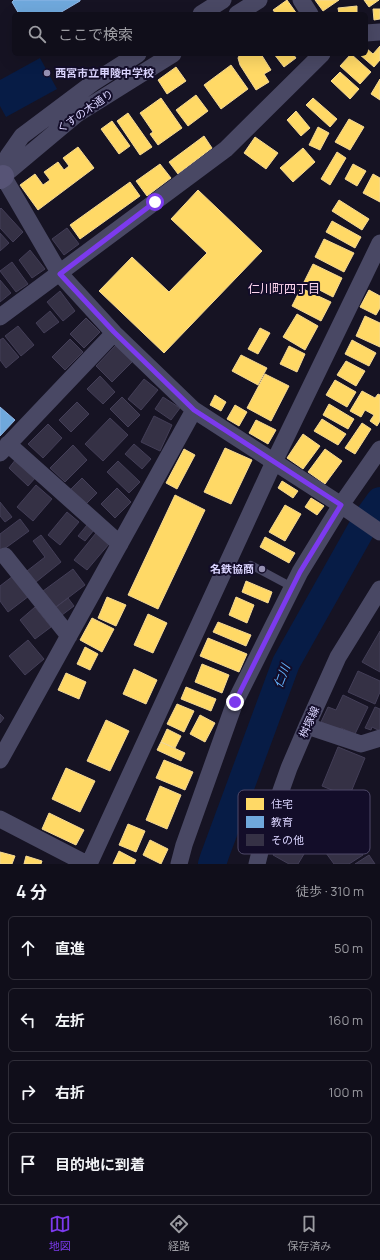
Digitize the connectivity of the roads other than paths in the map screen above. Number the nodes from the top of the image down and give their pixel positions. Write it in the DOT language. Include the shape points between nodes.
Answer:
graph roads {
  1 [pos="223,0"];
  2 [pos="259,0"];
  3 [pos="301,0"];
  4 [pos="204,12"];
  5 [pos="240,12"];
  6 [pos="309,12"];
  7 [pos="380,32"];
  8 [pos="368,33"];
  9 [pos="135,56"];
  10 [pos="170,56"];
  11 [pos="320,56"];
  12 [pos="1,174"];
  13 [pos="380,243"];
  14 [pos="60,274"];
  15 [pos="0,317"];
  16 [pos="114,332"];
  17 [pos="194,410"];
  18 [pos="4,448"];
  19 [pos="380,449"];
  20 [pos="274,462"];
  21 [pos="341,505"];
  22 [pos="380,532"];
  23 [pos="120,544"];
  24 [pos="5,556"];
  25 [pos="251,565"];
  26 [pos="292,587"];
  27 [pos="380,589"];
  28 [pos="69,636"];
  29 [pos="307,726"];
  30 [pos="380,738"];
  31 [pos="0,760"];
  32 [pos="282,790"];
  33 [pos="0,819"];
  34 [pos="260,854"];
  35 [pos="88,864"];
  36 [pos="179,864"];
  37 [pos="257,864"];
  1 -- 4 [label="street"];
  2 -- 5 [label="street"];
  3 -- 6 [label="street"];
  7 -- 8 [label="street"];
  9 -- 12 [label="street, くすの木通り" via="94,82 22,136 8,156"];
  10 -- 12 [label="street, くすの木通り" via="77,114"];
  11 -- 14 [label="street" via="226,149"];
  12 -- 14 [label="street"];
  13 -- 20 [label="street"];
  14 -- 15 [label="street"];
  14 -- 16 [label="street"];
  16 -- 17 [label="street"];
  16 -- 18 [label="street"];
  17 -- 20 [label="street"];
  17 -- 23 [label="street"];
  18 -- 23 [label="street"];
  19 -- 21 [label="street"];
  20 -- 21 [label="street"];
  20 -- 35 [label="street"];
  21 -- 22 [label="street"];
  21 -- 26 [label="street"];
  23 -- 28 [label="street"];
  24 -- 28 [label="street"];
  25 -- 26 [label="lane"];
  26 -- 36 [label="street" via="235,702"];
  27 -- 29 [label="street, 桝塚線" via="338,657"];
  28 -- 31 [label="street"];
  29 -- 30 [label="street" via="361,744"];
  29 -- 32 [label="street, 桝塚線"];
  33 -- 35 [label="street"];
  34 -- 37 [label="street, 桝塚線"];
}
